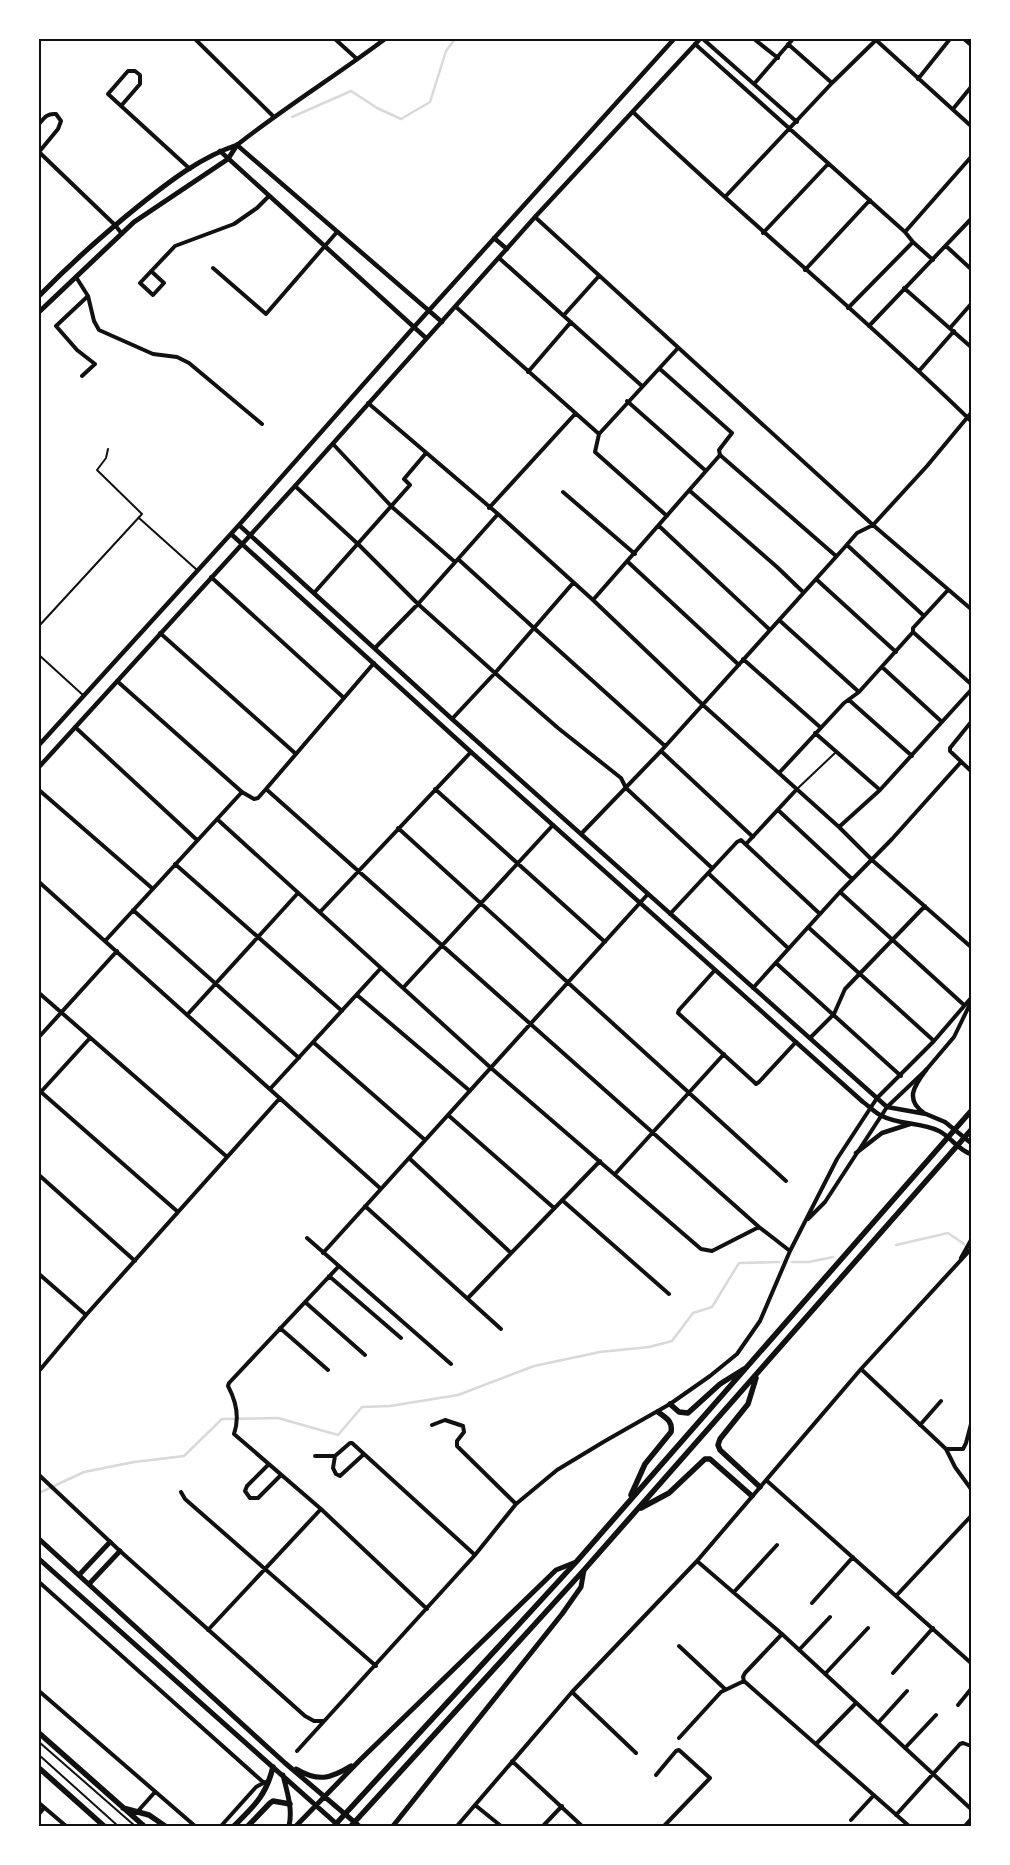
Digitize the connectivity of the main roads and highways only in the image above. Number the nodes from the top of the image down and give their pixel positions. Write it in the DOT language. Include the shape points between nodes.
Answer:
graph roads {
  1 [pos="39,296"];
  2 [pos="39,312"];
  3 [pos="971,1111"];
  4 [pos="971,1130"];
  5 [pos="749,1366"];
  6 [pos="756,1376"];
  7 [pos="670,1404"];
  8 [pos="658,1412"];
  9 [pos="760,1487"];
  10 [pos="752,1496"];
  11 [pos="628,1501"];
  12 [pos="636,1511"];
  13 [pos="39,1540"];
  14 [pos="110,1542"];
  15 [pos="120,1551"];
  16 [pos="39,1559"];
  17 [pos="577,1561"];
  18 [pos="584,1570"];
  19 [pos="79,1575"];
  20 [pos="89,1584"];
  21 [pos="39,1733"];
  22 [pos="360,1760"];
  23 [pos="285,1763"];
  24 [pos="273,1767"];
  25 [pos="39,1768"];
  26 [pos="283,1775"];
  27 [pos="324,1796"];
  28 [pos="290,1804"];
  29 [pos="315,1805"];
  30 [pos="121,1807"];
  31 [pos="104,1826"];
  32 [pos="144,1826"];
  33 [pos="165,1826"];
  34 [pos="234,1826"];
  35 [pos="248,1826"];
  36 [pos="288,1826"];
  37 [pos="296,1826"];
  38 [pos="334,1826"];
  39 [pos="339,1826"];
  40 [pos="351,1826"];
  41 [pos="359,1826"];
  42 [pos="395,1826"];
  1 -- 2 [label="main road" via="115,225 164,186 220,151 237,145 228,159 134,222"];
  3 -- 5 [label="main road"];
  4 -- 6 [label="main road"];
  5 -- 7 [label="main road" via="720,1384 688,1414 679,1412"];
  5 -- 11 [label="main road"];
  6 -- 9 [label="main road" via="748,1404 718,1445"];
  6 -- 12 [label="main road"];
  8 -- 11 [label="main road" via="670,1421 671,1432 645,1464"];
  10 -- 12 [label="main road" via="710,1459 705,1459 669,1493"];
  11 -- 17 [label="main road"];
  12 -- 18 [label="main road"];
  13 -- 19 [label="main road"];
  14 -- 19 [label="main road"];
  15 -- 20 [label="main road"];
  16 -- 24 [label="main road"];
  17 -- 22 [label="main road" via="556,1570"];
  17 -- 38 [label="main road"];
  18 -- 40 [label="main road"];
  18 -- 42 [label="main road" via="581,1587 562,1614"];
  19 -- 20 [label="main road"];
  20 -- 23 [label="main road"];
  21 -- 30 [label="main road"];
  22 -- 23 [label="main road" via="340,1773 321,1778 307,1776"];
  22 -- 27 [label="main road"];
  23 -- 27 [label="main road"];
  24 -- 26 [label="main road"];
  24 -- 34 [label="main road" via="262,1795"];
  25 -- 31 [label="main road"];
  26 -- 28 [label="main road"];
  26 -- 29 [label="main road"];
  27 -- 29 [label="main road"];
  27 -- 41 [label="main road"];
  28 -- 35 [label="main road" via="270,1802"];
  28 -- 36 [label="main road"];
  29 -- 37 [label="main road"];
  29 -- 39 [label="main road"];
  30 -- 32 [label="main road"];
  30 -- 33 [label="main road" via="148,1815"];
}
